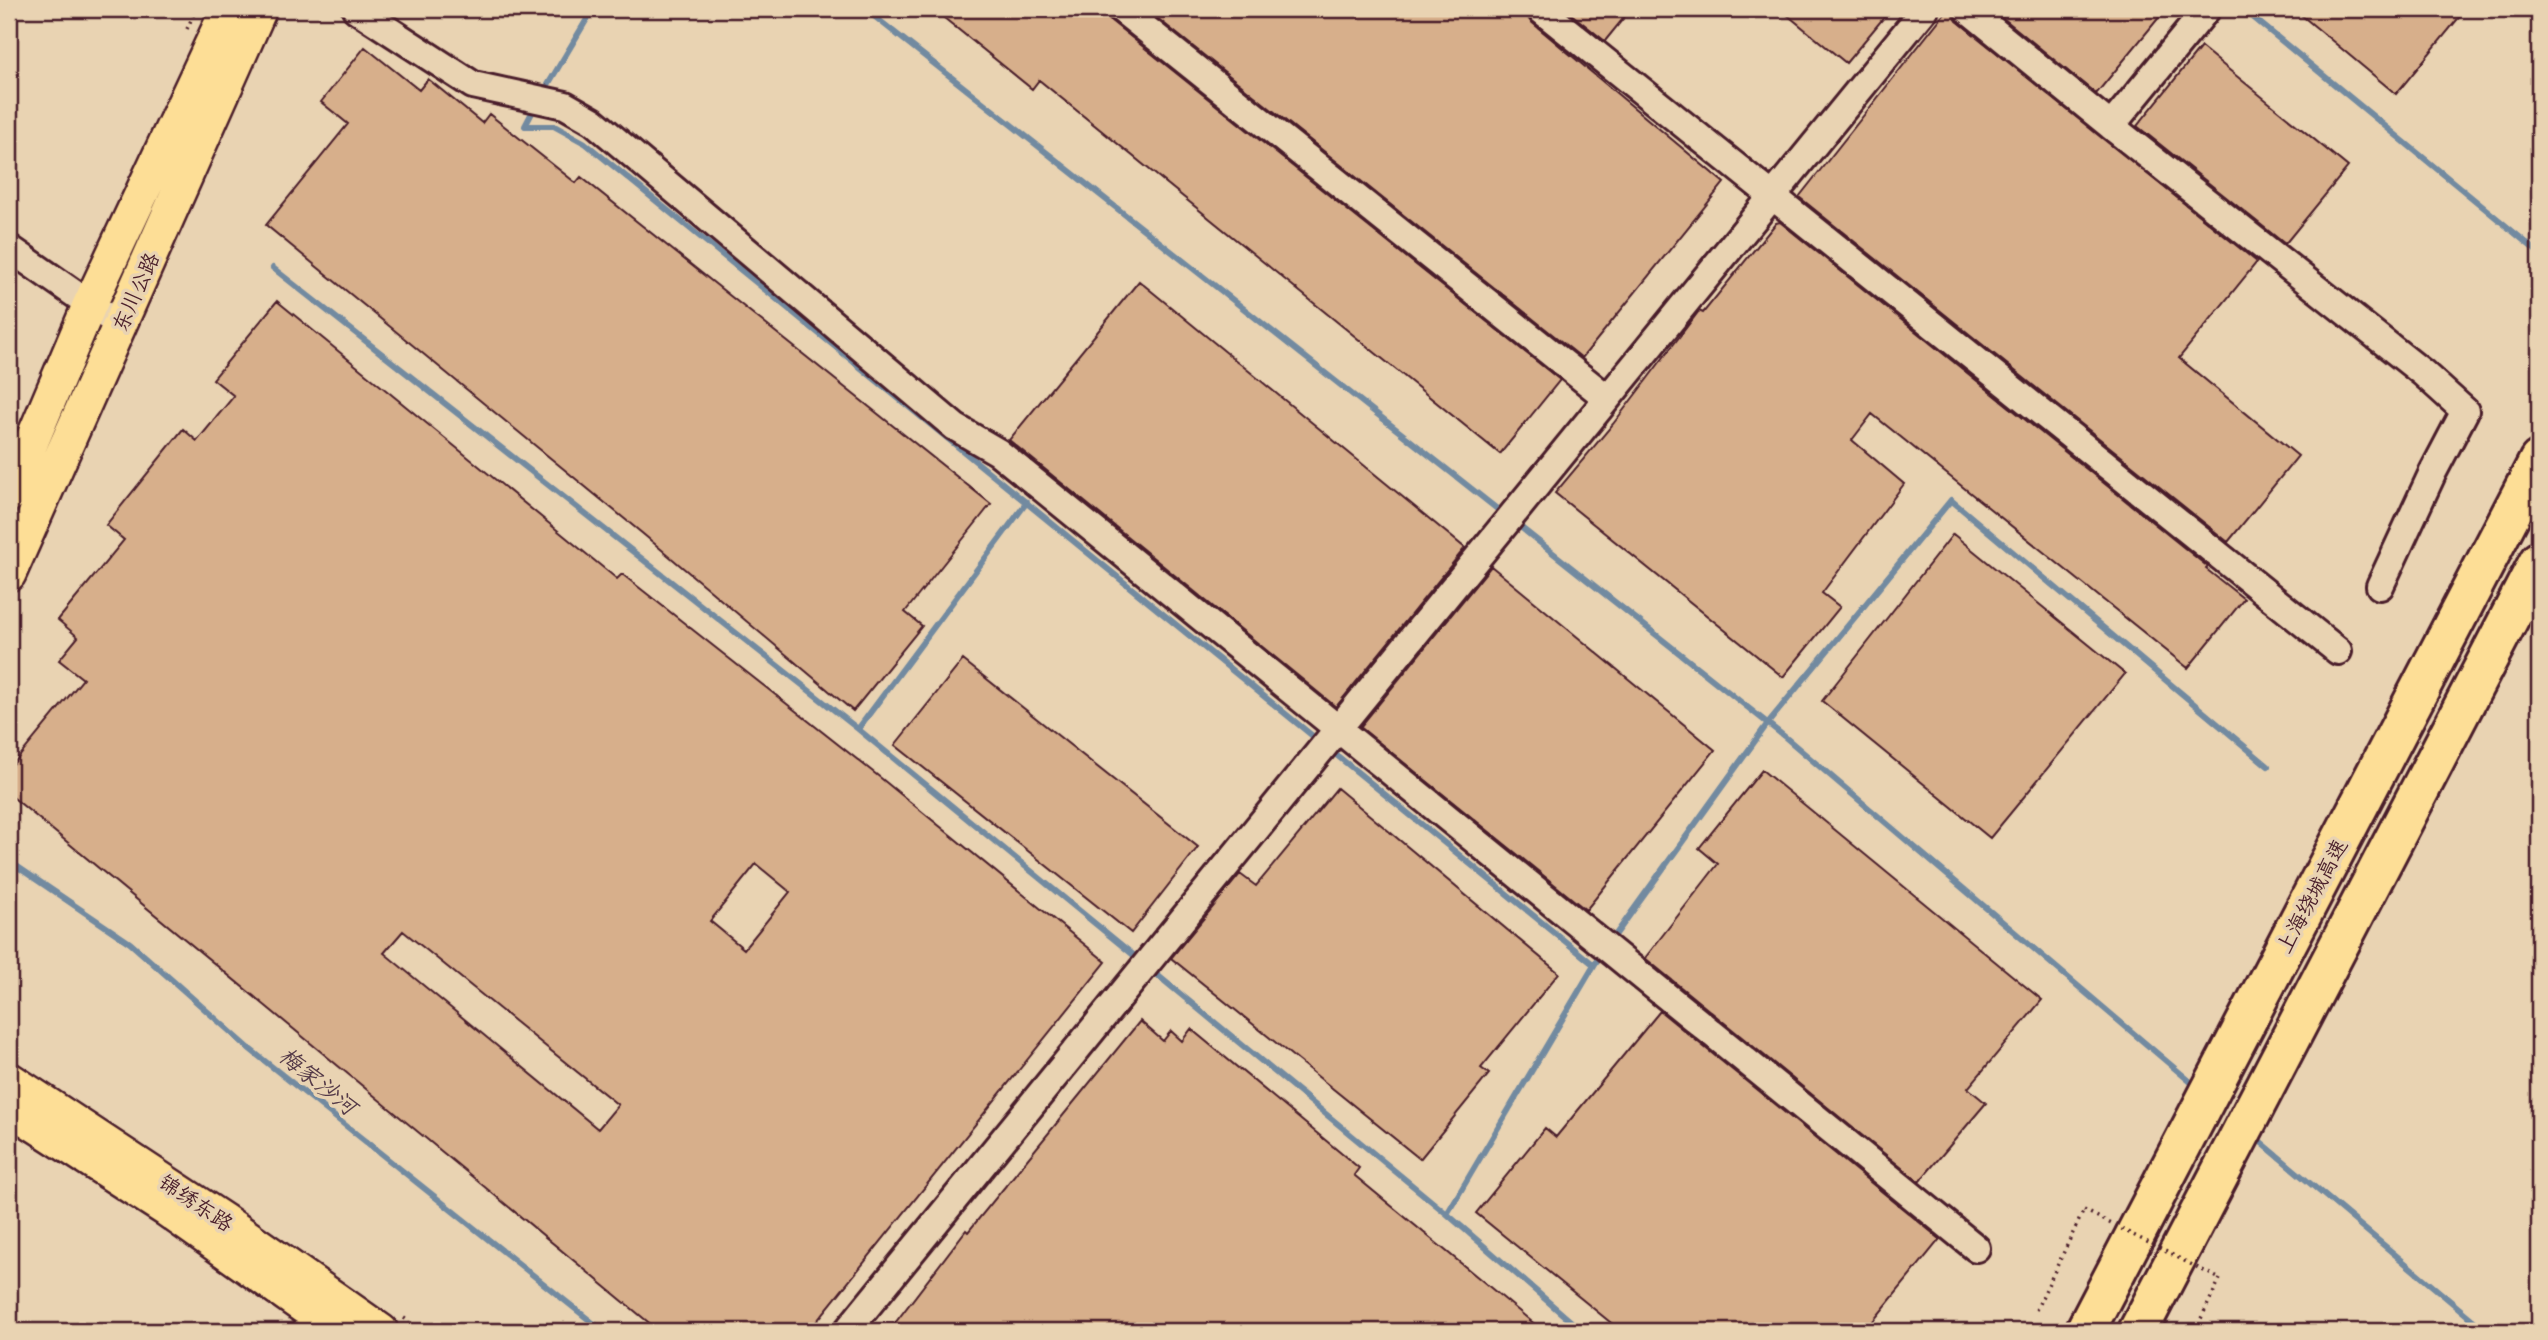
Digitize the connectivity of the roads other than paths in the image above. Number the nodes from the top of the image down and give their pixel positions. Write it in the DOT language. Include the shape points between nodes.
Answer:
graph roads {
  1 [pos="228,9"];
  2 [pos="260,9"];
  3 [pos="356,9"];
  4 [pos="1121,9"];
  5 [pos="1540,9"];
  6 [pos="1925,9"];
  7 [pos="1967,9"];
  8 [pos="2207,9"];
  9 [pos="2111,126"];
  10 [pos="1772,196"];
  11 [pos="9,248"];
  12 [pos="89,306"];
  13 [pos="121,324"];
  14 [pos="1608,398"];
  15 [pos="2539,460"];
  16 [pos="9,495"];
  17 [pos="2539,561"];
  18 [pos="9,574"];
  19 [pos="2380,586"];
  20 [pos="2338,651"];
  21 [pos="1329,740"];
  22 [pos="9,1079"];
  23 [pos="9,1108"];
  24 [pos="1976,1248"];
  25 [pos="338,1331"];
  26 [pos="381,1331"];
  27 [pos="847,1331"];
  28 [pos="2085,1331"];
  29 [pos="2138,1331"];
  1 -- 12 [label="main road, 东川公路"];
  2 -- 13 [label="main road, 东川公路"];
  3 -- 21 [label="street" via="473,85 565,105 593,121 955,427 998,452"];
  4 -- 14 [label="street"];
  5 -- 10 [label="street"];
  6 -- 10 [label="street"];
  7 -- 9 [label="street"];
  8 -- 9 [label="street"];
  9 -- 19 [label="street" via="2465,411"];
  10 -- 14 [label="street"];
  10 -- 20 [label="street"];
  11 -- 12 [label="street"];
  12 -- 13 [label="street"];
  12 -- 16 [label="main road, 东川公路"];
  13 -- 18 [label="main road, 东川公路"];
  14 -- 21 [label="street"];
  15 -- 28 [label="highway, 上海绕城高速"];
  17 -- 29 [label="highway"];
  21 -- 24 [label="street" via="1606,947"];
  21 -- 27 [label="street"];
  22 -- 26 [label="main road, 锦绣东路"];
  23 -- 25 [label="main road, 锦绣东路" via="167,1210"];
}
